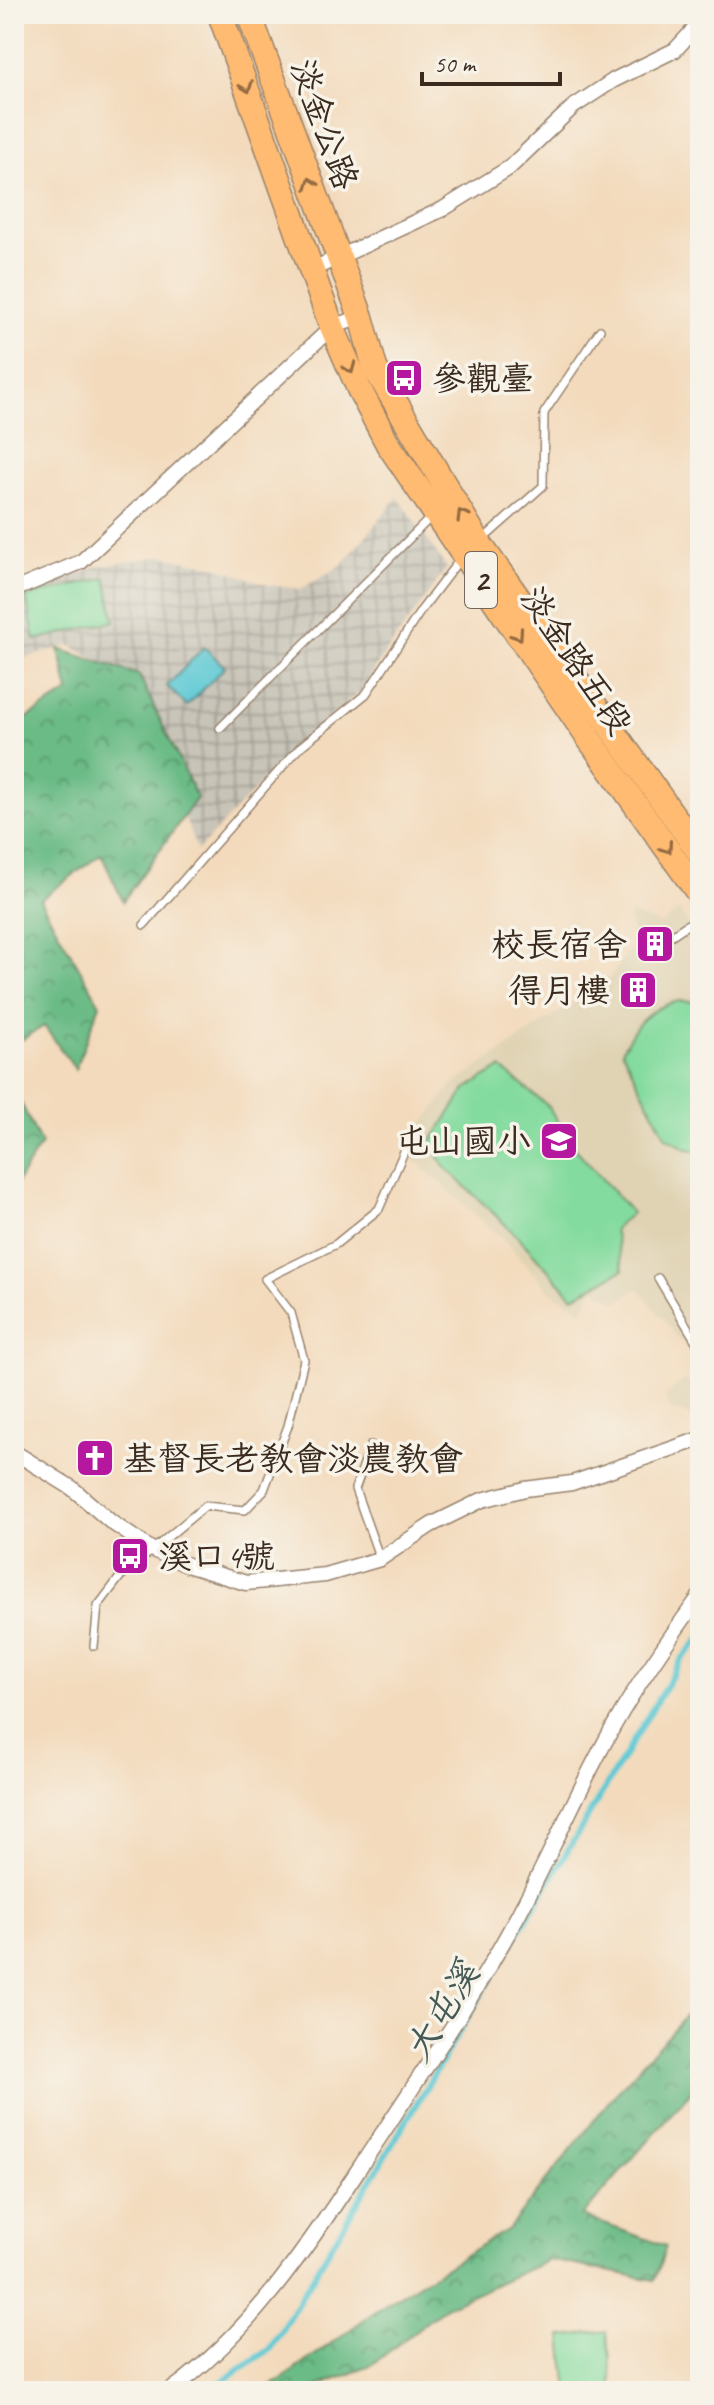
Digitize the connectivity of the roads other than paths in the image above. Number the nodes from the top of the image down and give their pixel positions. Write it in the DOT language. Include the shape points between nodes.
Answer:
graph roads {
  1 [pos="220,14"];
  2 [pos="249,14"];
  3 [pos="700,23"];
  4 [pos="302,243"];
  5 [pos="338,257"];
  6 [pos="311,270"];
  7 [pos="361,317"];
  8 [pos="332,327"];
  9 [pos="600,330"];
  10 [pos="435,512"];
  11 [pos="471,548"];
  12 [pos="14,590"];
  13 [pos="220,728"];
  14 [pos="697,843"];
  15 [pos="700,895"];
  16 [pos="700,916"];
  17 [pos="144,925"];
  18 [pos="672,935"];
  19 [pos="413,1131"];
  20 [pos="658,1278"];
  21 [pos="700,1330"];
  22 [pos="691,1334"];
  23 [pos="700,1348"];
  24 [pos="700,1439"];
  25 [pos="371,1445"];
  26 [pos="14,1452"];
  27 [pos="151,1549"];
  28 [pos="380,1559"];
  29 [pos="700,1596"];
  30 [pos="94,1646"];
  31 [pos="170,2391"];
  1 -- 4 [label="main road, 淡金公路 / 2, one-way"];
  5 -- 2 [label="main road, 淡金公路 / 2, one-way"];
  3 -- 5 [label="street" via="675,50 573,107 509,168 443,209"];
  4 -- 6 [label="main road, 淡金路五段 / 2"];
  5 -- 6 [label="street"];
  5 -- 7 [label="main road, 淡金路五段 / 2"];
  6 -- 8 [label="main road, 淡金路五段 / 2"];
  7 -- 8 [label="street"];
  11 -- 7 [label="main road, 淡金路五段 / 2, one-way" via="375,368"];
  8 -- 10 [label="main road, 淡金路五段 / 2, one-way" via="388,444"];
  8 -- 12 [label="street" via="81,562"];
  9 -- 11 [label="lane" via="544,413 543,486"];
  10 -- 11 [label="main road, 淡金路五段 / 2"];
  10 -- 13 [label="lane"];
  11 -- 14 [label="main road, 淡金路五段 / 2"];
  11 -- 15 [label="main road, 淡金路五段 / 2, one-way" via="587,736"];
  11 -- 17 [label="lane" via="422,609 366,694 299,748"];
  16 -- 18 [label="lane"];
  19 -- 27 [label="lane" via="379,1209 336,1244 265,1279 291,1313 304,1360 288,1426 264,1490 245,1510 205,1506"];
  20 -- 22 [label="lane"];
  21 -- 22 [label="lane"];
  22 -- 23 [label="lane"];
  24 -- 28 [label="street" via="572,1483 482,1500"];
  25 -- 28 [label="lane" via="355,1489"];
  26 -- 27 [label="street" via="72,1488"];
  27 -- 28 [label="street" via="246,1583 325,1575"];
  27 -- 30 [label="lane" via="98,1606"];
  29 -- 31 [label="street" via="615,1723 526,1902 462,2011 315,2235 281,2281 197,2371"];
}
